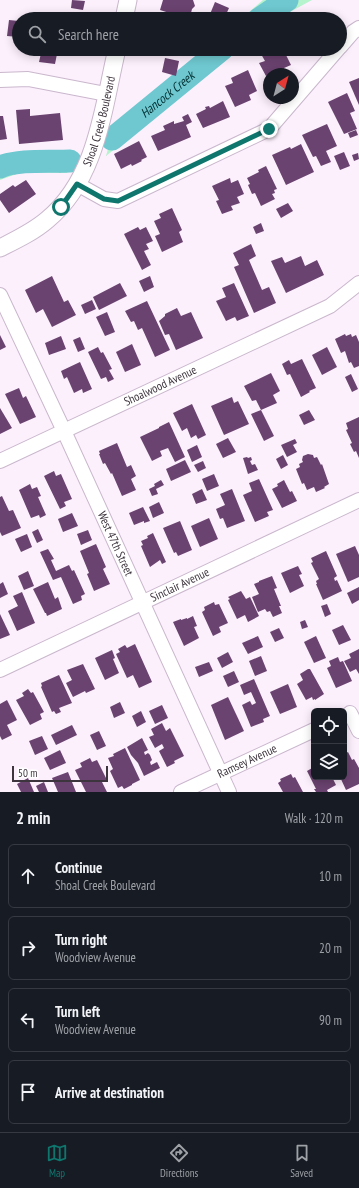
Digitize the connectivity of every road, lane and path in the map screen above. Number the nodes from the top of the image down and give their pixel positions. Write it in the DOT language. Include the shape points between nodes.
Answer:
graph roads {
  1 [pos="128,0"];
  2 [pos="125,12"];
  3 [pos="359,28"];
  4 [pos="347,39"];
  5 [pos="115,56"];
  6 [pos="332,56"];
  7 [pos="0,80"];
  8 [pos="106,94"];
  9 [pos="77,184"];
  10 [pos="0,248"];
  11 [pos="359,283"];
  12 [pos="0,295"];
  13 [pos="64,431"];
  14 [pos="0,461"];
  15 [pos="359,500"];
  16 [pos="143,603"];
  17 [pos="0,670"];
  18 [pos="351,713"];
  19 [pos="311,731"];
  20 [pos="359,732"];
  21 [pos="221,773"];
  22 [pos="181,792"];
  23 [pos="229,792"];
  1 -- 2 [label="street"];
  3 -- 4 [label="street"];
  5 -- 8 [label="street, Shoal Creek Boulevard"];
  6 -- 9 [label="street" via="269,129 118,201 104,199"];
  7 -- 8 [label="street" via="28,79"];
  8 -- 9 [label="street, Shoal Creek Boulevard" via="95,144 88,165"];
  9 -- 10 [label="street, Shoal Creek Boulevard" via="48,220 32,232"];
  11 -- 13 [label="street, Shoalwood Avenue" via="330,306"];
  12 -- 13 [label="street, West 47th Street"];
  13 -- 14 [label="street, Shoalwood Avenue"];
  13 -- 16 [label="street, West 47th Street"];
  15 -- 16 [label="street, Sinclair Avenue"];
  16 -- 17 [label="street, Sinclair Avenue"];
  16 -- 21 [label="street, West 47th Street"];
  18 -- 20 [label="street"];
  19 -- 21 [label="street, Ramsey Avenue"];
  21 -- 22 [label="street, Ramsey Avenue"];
  21 -- 23 [label="street, West 47th Street"];
}
